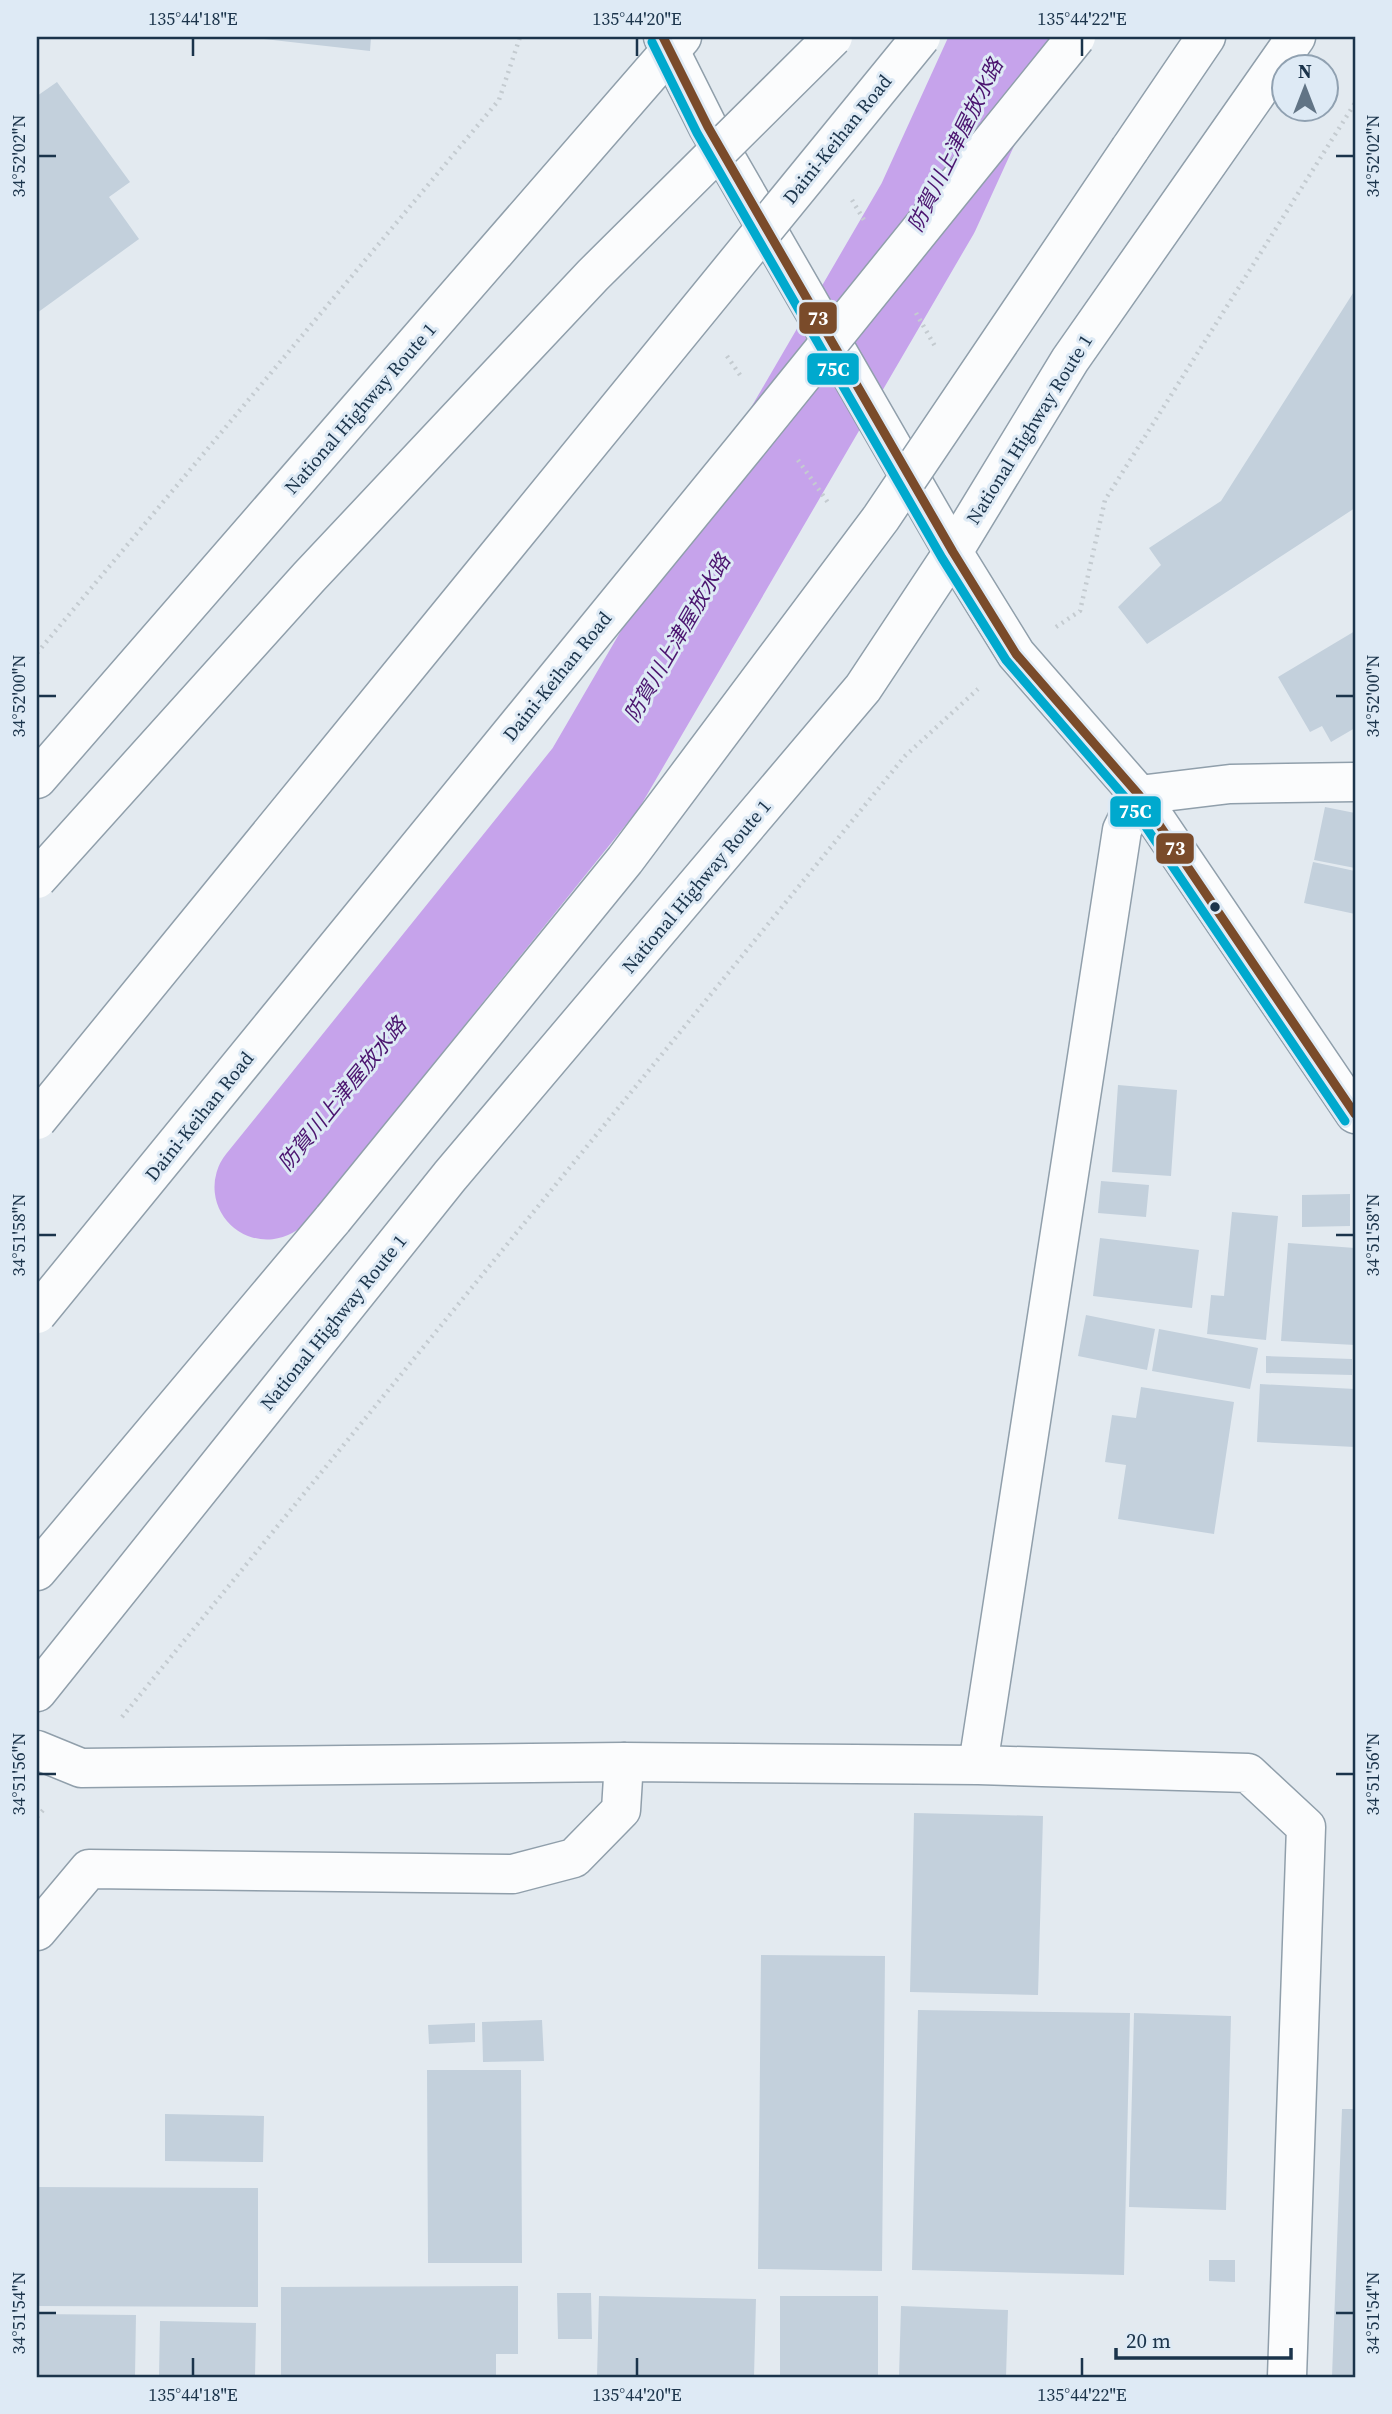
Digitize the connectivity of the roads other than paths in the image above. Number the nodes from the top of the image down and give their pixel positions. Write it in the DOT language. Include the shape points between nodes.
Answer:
graph roads {
  1 [pos="833,37"];
  2 [pos="921,37"];
  3 [pos="1076,37"];
  4 [pos="1206,37"];
  5 [pos="1296,37"];
  6 [pos="672,41"];
  7 [pos="953,552"];
  8 [pos="37,779"];
  9 [pos="1355,782"];
  10 [pos="1139,795"];
  11 [pos="37,879"];
  12 [pos="1355,1114"];
  13 [pos="37,1121"];
  14 [pos="37,1314"];
  15 [pos="37,1571"];
  16 [pos="37,1692"];
  17 [pos="37,1750"];
  18 [pos="624,1762"];
  19 [pos="978,1765"];
  20 [pos="37,1931"];
  21 [pos="1287,2377"];
  1 -- 11 [label="main road, bridge" via="583,285 309,577"];
  2 -- 13 [label="main road, Daini-Keihan Road, bridge"];
  3 -- 14 [label="main road, Daini-Keihan Road, bridge"];
  4 -- 15 [label="main road, bridge" via="881,518 625,860 333,1219"];
  5 -- 7 [label="main road, National Highway Route 1" via="1070,360"];
  6 -- 7 [label="main road, bridge" via="708,127"];
  6 -- 8 [label="main road, National Highway Route 1"];
  7 -- 10 [label="main road" via="1016,654"];
  7 -- 16 [label="main road, National Highway Route 1" via="863,688 450,1176"];
  9 -- 10 [label="main road" via="1230,783"];
  10 -- 12 [label="main road"];
  10 -- 19 [label="main road" via="1122,830"];
  17 -- 18 [label="main road" via="81,1768"];
  18 -- 19 [label="main road"];
  18 -- 20 [label="main road" via="621,1810 573,1858 513,1874 89,1869"];
  19 -- 21 [label="main road" via="1248,1773 1306,1827"];
}
